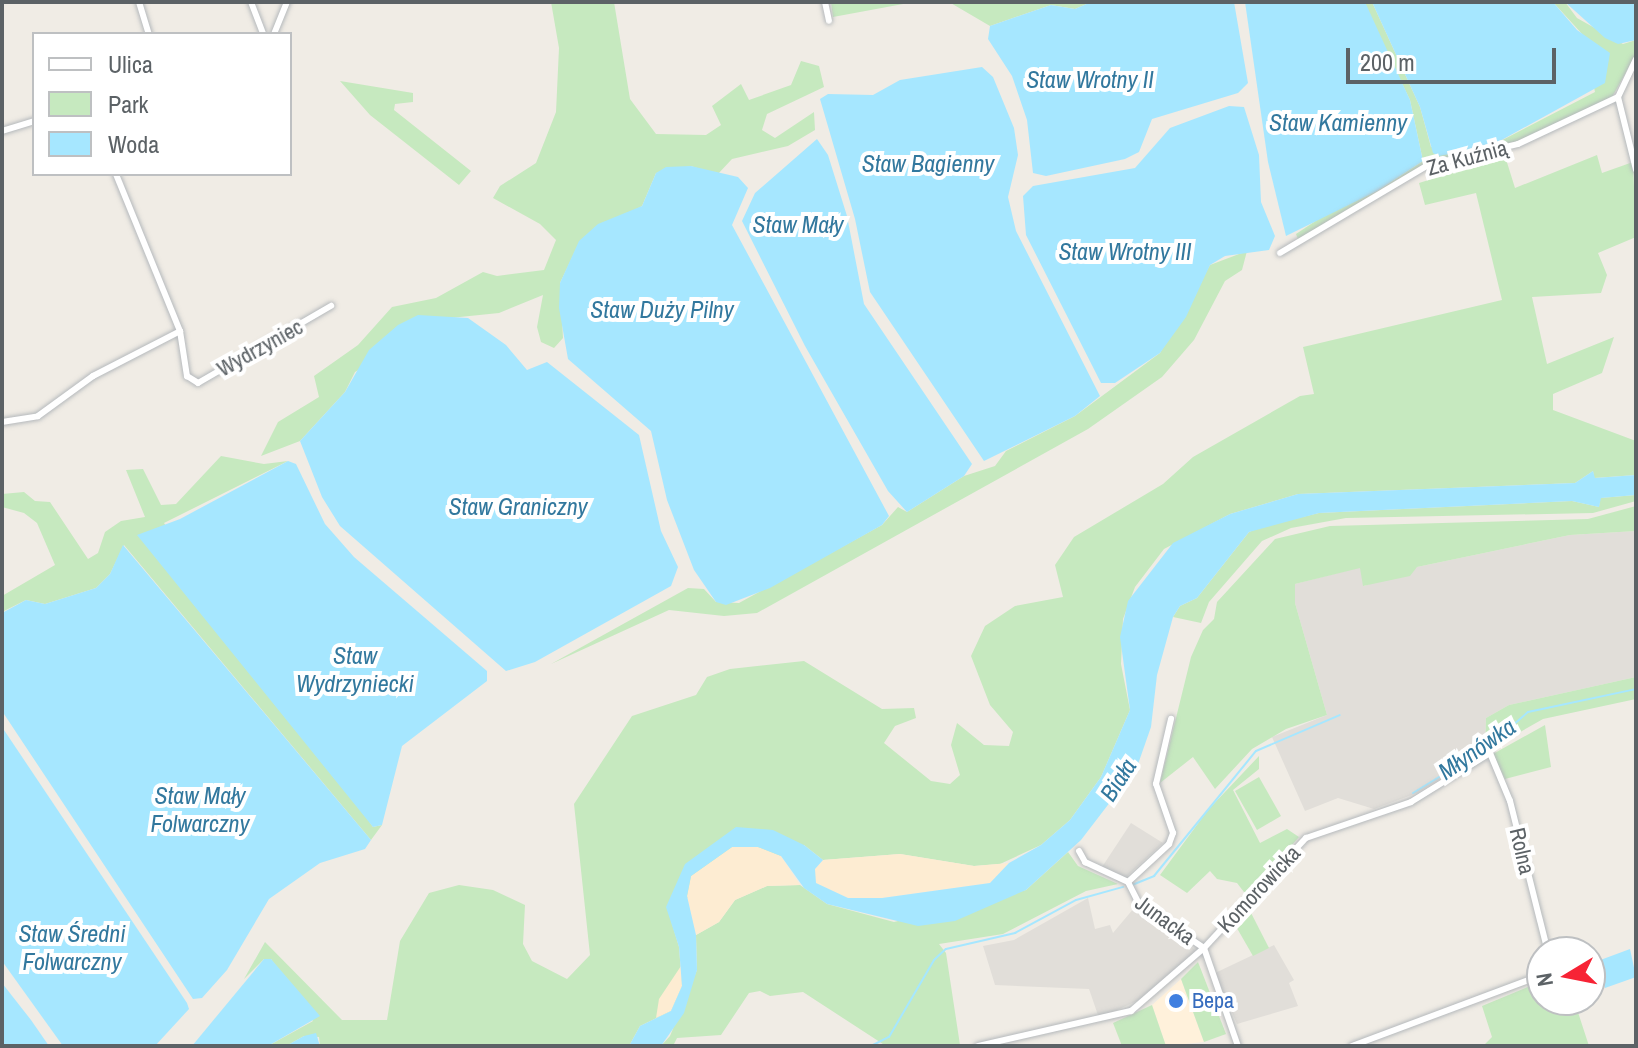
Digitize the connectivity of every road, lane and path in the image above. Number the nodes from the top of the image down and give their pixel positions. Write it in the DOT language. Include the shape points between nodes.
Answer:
graph roads {
  1 [pos="139,2"];
  2 [pos="251,2"];
  3 [pos="287,2"];
  4 [pos="825,2"];
  5 [pos="829,21"];
  6 [pos="148,32"];
  7 [pos="262,32"];
  8 [pos="275,32"];
  9 [pos="1636,59"];
  10 [pos="1618,97"];
  11 [pos="32,122"];
  12 [pos="2,131"];
  13 [pos="1636,170"];
  14 [pos="117,176"];
  15 [pos="1280,253"];
  16 [pos="331,306"];
  17 [pos="180,331"];
  18 [pos="2,422"];
  19 [pos="1171,719"];
  20 [pos="1490,753"];
  21 [pos="1079,851"];
  22 [pos="1128,882"];
  23 [pos="1544,936"];
  24 [pos="1204,948"];
  25 [pos="1526,981"];
  26 [pos="981,1046"];
  27 [pos="1238,1046"];
  28 [pos="1352,1046"];
  1 -- 6 [label="street"];
  2 -- 7 [label="street"];
  3 -- 8 [label="street"];
  4 -- 5 [label="street"];
  9 -- 10 [label="street"];
  10 -- 13 [label="street"];
  10 -- 15 [label="street, Za Kuźnią" via="1518,144 1428,165"];
  11 -- 12 [label="street"];
  14 -- 17 [label="street, Wydrzyniec"];
  16 -- 17 [label="street, Wydrzyniec" via="198,383 187,376"];
  17 -- 18 [label="street" via="93,376 38,416"];
  19 -- 22 [label="street, Junacka" via="1156,784 1173,833 1169,844"];
  20 -- 23 [label="street, Rolna" via="1510,801"];
  20 -- 24 [label="street, Komorowicka" via="1411,802 1306,838"];
  21 -- 22 [label="street, Junacka" via="1085,862"];
  22 -- 24 [label="street, Junacka" via="1139,904"];
  24 -- 26 [label="street, Komorowicka" via="1131,1011"];
  24 -- 27 [label="street, Junacka"];
  25 -- 28 [label="street"];
}
